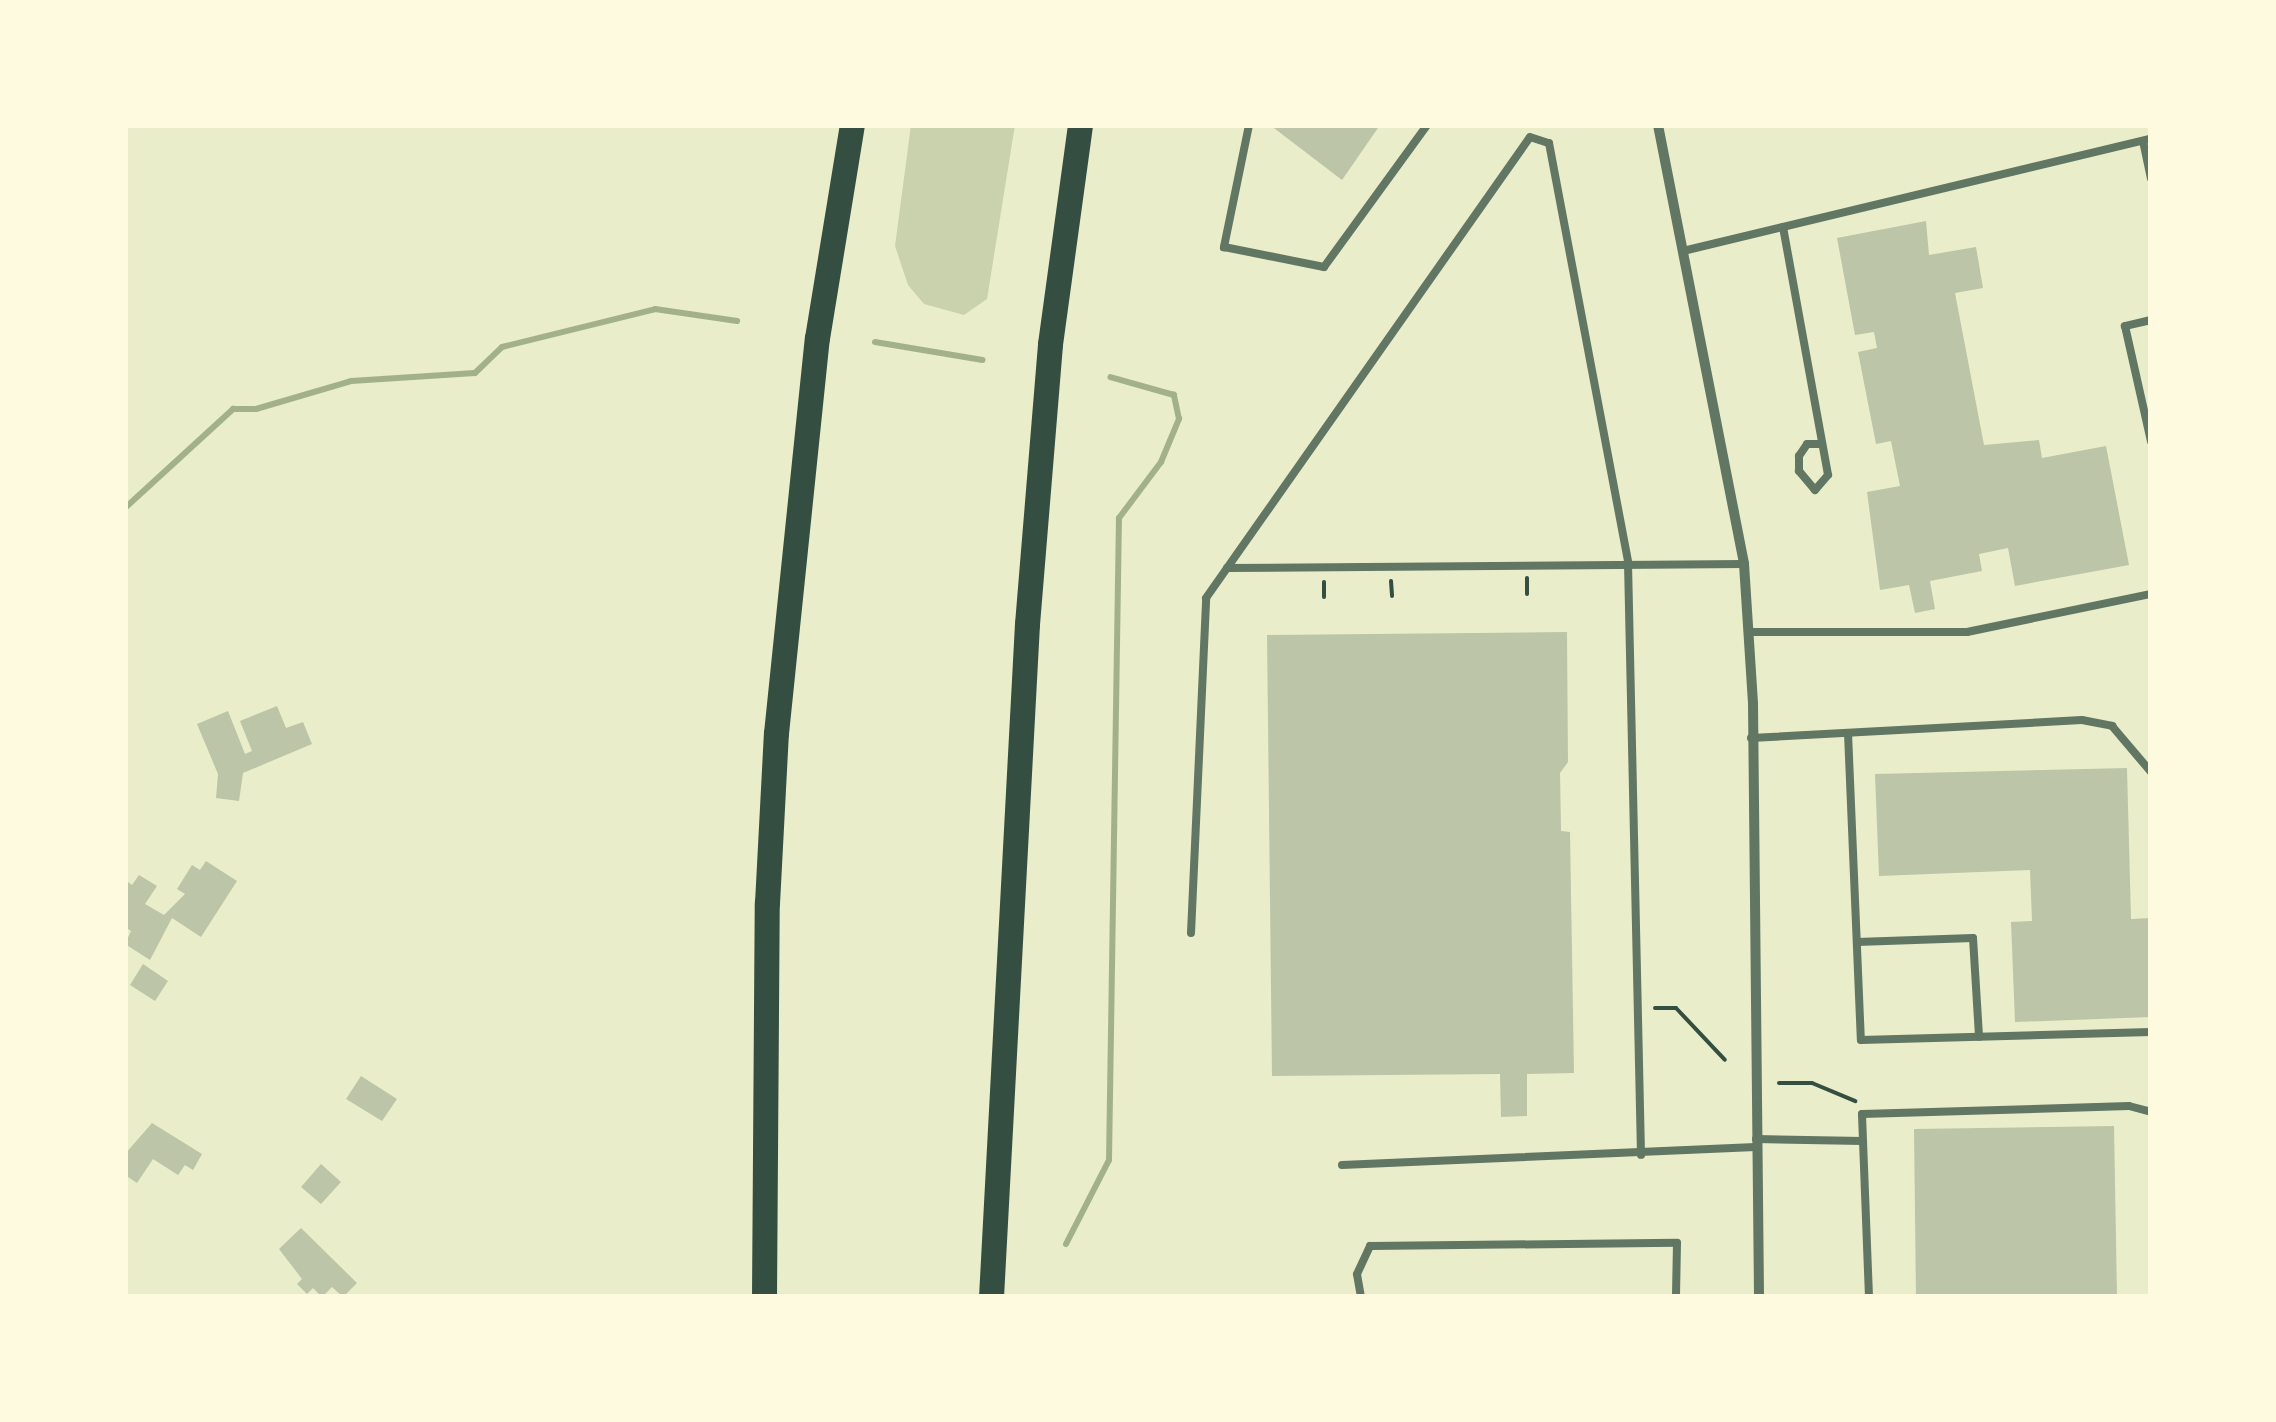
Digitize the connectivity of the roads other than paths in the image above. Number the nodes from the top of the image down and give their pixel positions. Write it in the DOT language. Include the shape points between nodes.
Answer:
graph roads {
  1 [pos="852,125"];
  2 [pos="1080,125"];
  3 [pos="1249,125"];
  4 [pos="1427,125"];
  5 [pos="1658,125"];
  6 [pos="2147,140"];
  7 [pos="2151,178"];
  8 [pos="1783,228"];
  9 [pos="1683,251"];
  10 [pos="2151,320"];
  11 [pos="2151,441"];
  12 [pos="1819,444"];
  13 [pos="1628,564"];
  14 [pos="1744,564"];
  15 [pos="1227,568"];
  16 [pos="2151,594"];
  17 [pos="1749,632"];
  18 [pos="1848,733"];
  19 [pos="1750,738"];
  20 [pos="2151,772"];
  21 [pos="1191,933"];
  22 [pos="1857,942"];
  23 [pos="2151,1032"];
  24 [pos="1978,1036"];
  25 [pos="2151,1112"];
  26 [pos="1863,1141"];
  27 [pos="1756,1143"];
  28 [pos="1641,1155"];
  29 [pos="1342,1165"];
  30 [pos="764,1297"];
  31 [pos="990,1297"];
  32 [pos="1361,1297"];
  33 [pos="1676,1297"];
  34 [pos="1758,1297"];
  35 [pos="1868,1297"];
  1 -- 30 [label="highway" via="817,338 776,732 767,902"];
  2 -- 31 [label="highway" via="1050,344 1028,605"];
  3 -- 4 [label="lane" via="1224,246 1324,267"];
  5 -- 9 [label="street"];
  6 -- 7 [label="lane"];
  6 -- 8 [label="lane"];
  8 -- 9 [label="lane"];
  8 -- 12 [label="lane"];
  9 -- 14 [label="street"];
  10 -- 11 [label="lane" via="2125,326"];
  12 -- 12 [label="lane" via="1828,475 1814,490 1799,471 1799,456 1807,444"];
  13 -- 14 [label="lane"];
  13 -- 15 [label="lane"];
  13 -- 15 [label="lane" via="1549,143 1530,137"];
  13 -- 28 [label="lane"];
  14 -- 17 [label="street"];
  15 -- 21 [label="lane" via="1206,598"];
  16 -- 17 [label="lane" via="1968,632"];
  17 -- 19 [label="street"];
  18 -- 19 [label="lane"];
  18 -- 20 [label="lane" via="2082,720 2112,726"];
  18 -- 22 [label="lane"];
  19 -- 27 [label="street"];
  22 -- 24 [label="lane" via="1973,938"];
  22 -- 24 [label="lane" via="1861,1040"];
  23 -- 24 [label="lane"];
  25 -- 26 [label="lane" via="2129,1106 1862,1114"];
  26 -- 27 [label="lane"];
  26 -- 35 [label="lane"];
  27 -- 28 [label="lane"];
  27 -- 34 [label="street"];
  28 -- 29 [label="lane"];
  32 -- 33 [label="lane" via="1357,1274 1370,1246 1677,1243"];
}
